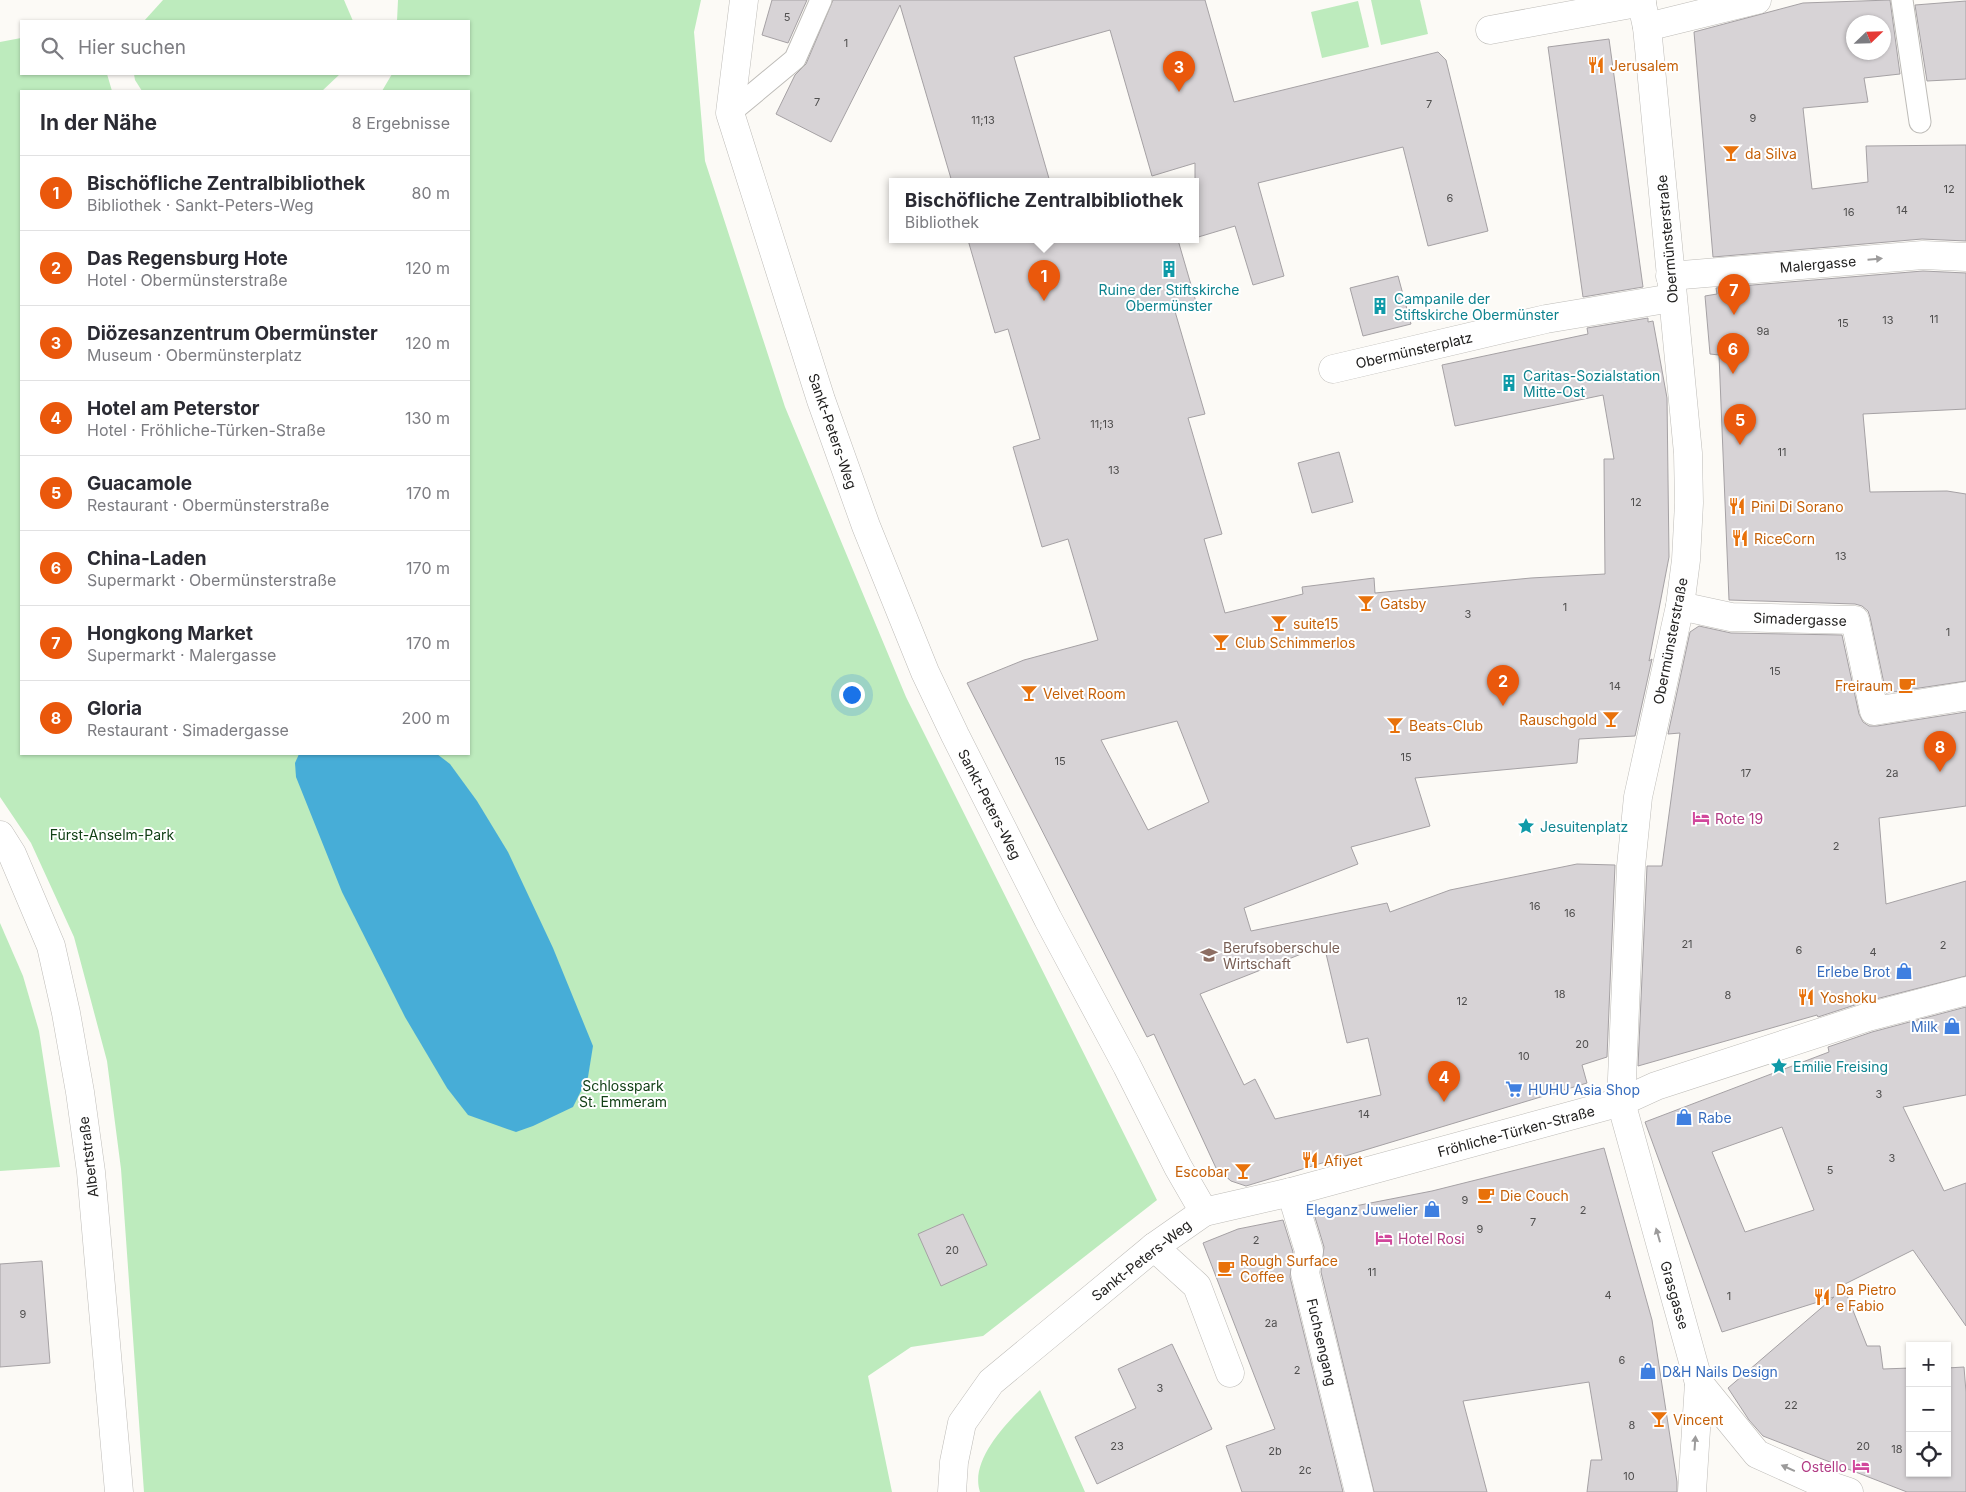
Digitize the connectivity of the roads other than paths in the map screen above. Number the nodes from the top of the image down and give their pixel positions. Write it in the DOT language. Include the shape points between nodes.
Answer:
graph roads {
  1 [pos="744,0"];
  2 [pos="821,0"];
  3 [pos="1757,0"];
  4 [pos="1902,0"];
  5 [pos="1643,10"];
  6 [pos="1490,30"];
  7 [pos="730,113"];
  8 [pos="1920,122"];
  9 [pos="1966,256"];
  10 [pos="1671,287"];
  11 [pos="1333,369"];
  12 [pos="1680,606"];
  13 [pos="1966,696"];
  14 [pos="0,835"];
  15 [pos="1966,991"];
  16 [pos="1621,1102"];
  17 [pos="1291,1192"];
  18 [pos="1204,1212"];
  19 [pos="1154,1247"];
  20 [pos="1230,1373"];
  21 [pos="1699,1384"];
  22 [pos="118,1492"];
  23 [pos="952,1492"];
  24 [pos="1359,1492"];
  25 [pos="1692,1492"];
  26 [pos="1849,1492"];
  1 -- 7 [label="street, Sankt-Peters-Weg"];
  2 -- 7 [label="lane" via="795,59"];
  3 -- 5 [label="street"];
  4 -- 8 [label="lane"];
  5 -- 6 [label="street"];
  5 -- 10 [label="street, Obermünsterstraße"];
  7 -- 18 [label="street, Sankt-Peters-Weg" via="821,400 866,526 925,672 1048,919"];
  10 -- 9 [label="street, Malergasse, one-way" via="1923,255"];
  10 -- 11 [label="street, Obermünsterplatz"];
  10 -- 12 [label="street, Obermünsterstraße" via="1688,453 1689,512"];
  12 -- 13 [label="street, Simadergasse" via="1731,617 1855,620 1874,711"];
  12 -- 16 [label="street, Obermünsterstraße" via="1638,796 1631,866"];
  14 -- 22 [label="street, Albertstraße" via="12,854 51,946 66,1014 91,1172"];
  15 -- 16 [label="street, Fröhliche-Türken-Straße" via="1868,1016 1656,1086"];
  16 -- 17 [label="street, Fröhliche-Türken-Straße"];
  21 -- 16 [label="street, Grasgasse, one-way"];
  17 -- 18 [label="street, Fröhliche-Türken-Straße"];
  17 -- 24 [label="street, Fuchsengang" via="1309,1251 1305,1273"];
  18 -- 19 [label="street, Sankt-Peters-Weg"];
  19 -- 20 [label="street" via="1197,1286"];
  19 -- 23 [label="street, Sankt-Peters-Weg" via="991,1382 962,1423"];
  25 -- 21 [label="street, Grasgasse, one-way"];
  26 -- 21 [label="street, one-way" via="1756,1454"];
}
